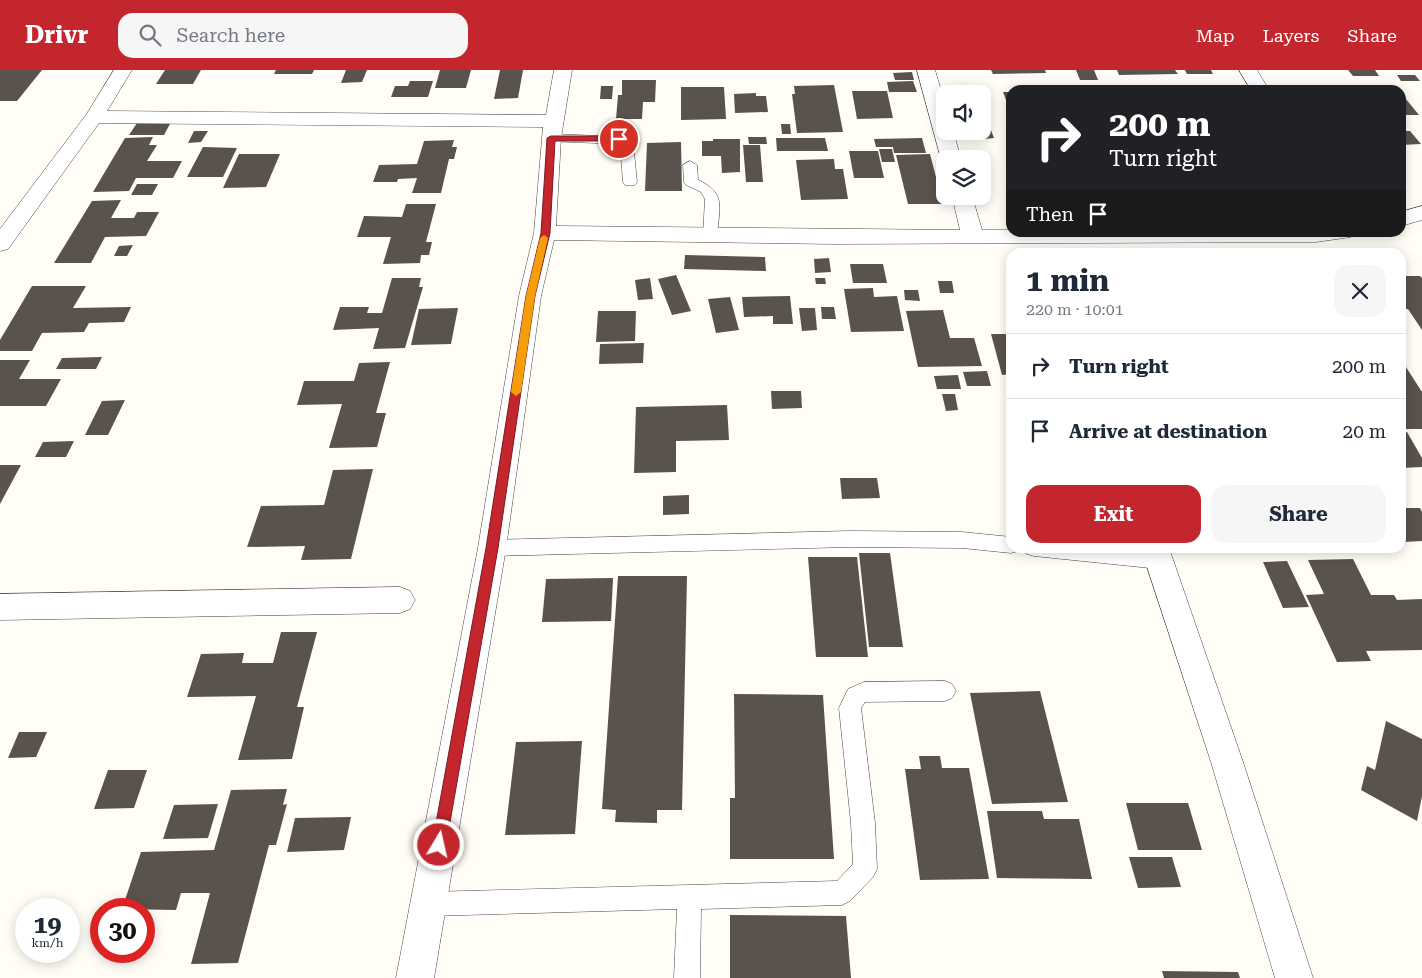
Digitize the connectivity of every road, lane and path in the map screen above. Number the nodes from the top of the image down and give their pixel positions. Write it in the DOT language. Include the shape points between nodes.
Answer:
graph roads {
  1 [pos="123,70"];
  2 [pos="563,70"];
  3 [pos="926,70"];
  4 [pos="1248,70"];
  5 [pos="1257,85"];
  6 [pos="94,116"];
  7 [pos="553,130"];
  8 [pos="948,150"];
  9 [pos="690,165"];
  10 [pos="630,182"];
  11 [pos="964,205"];
  12 [pos="545,233"];
  13 [pos="710,236"];
  14 [pos="973,237"];
  15 [pos="1262,237"];
  16 [pos="0,244"];
  17 [pos="1045,245"];
  18 [pos="1006,544"];
  19 [pos="492,548"];
  20 [pos="1136,553"];
  21 [pos="1157,554"];
  22 [pos="400,600"];
  23 [pos="0,607"];
  24 [pos="945,691"];
  25 [pos="688,896"];
  26 [pos="429,904"];
  27 [pos="415,978"];
  28 [pos="687,978"];
  29 [pos="1294,978"];
  1 -- 6 [label="street"];
  2 -- 7 [label="street"];
  3 -- 8 [label="street"];
  4 -- 5 [label="street"];
  6 -- 7 [label="street"];
  6 -- 16 [label="street"];
  7 -- 10 [label="lane" via="626,142"];
  7 -- 12 [label="street"];
  9 -- 13 [label="lane" via="691,182 706,189 712,199"];
  11 -- 14 [label="street"];
  12 -- 13 [label="street"];
  12 -- 19 [label="street" via="530,296"];
  13 -- 14 [label="street"];
  14 -- 17 [label="street"];
  15 -- 17 [label="street"];
  18 -- 19 [label="lane" via="962,540 850,539"];
  19 -- 26 [label="street"];
  20 -- 21 [label="lane"];
  21 -- 29 [label="street" via="1227,762"];
  22 -- 23 [label="street"];
  24 -- 25 [label="lane" via="864,692 855,696 850,708 866,869 842,893"];
  25 -- 26 [label="lane"];
  25 -- 28 [label="lane"];
  26 -- 27 [label="street"];
}
